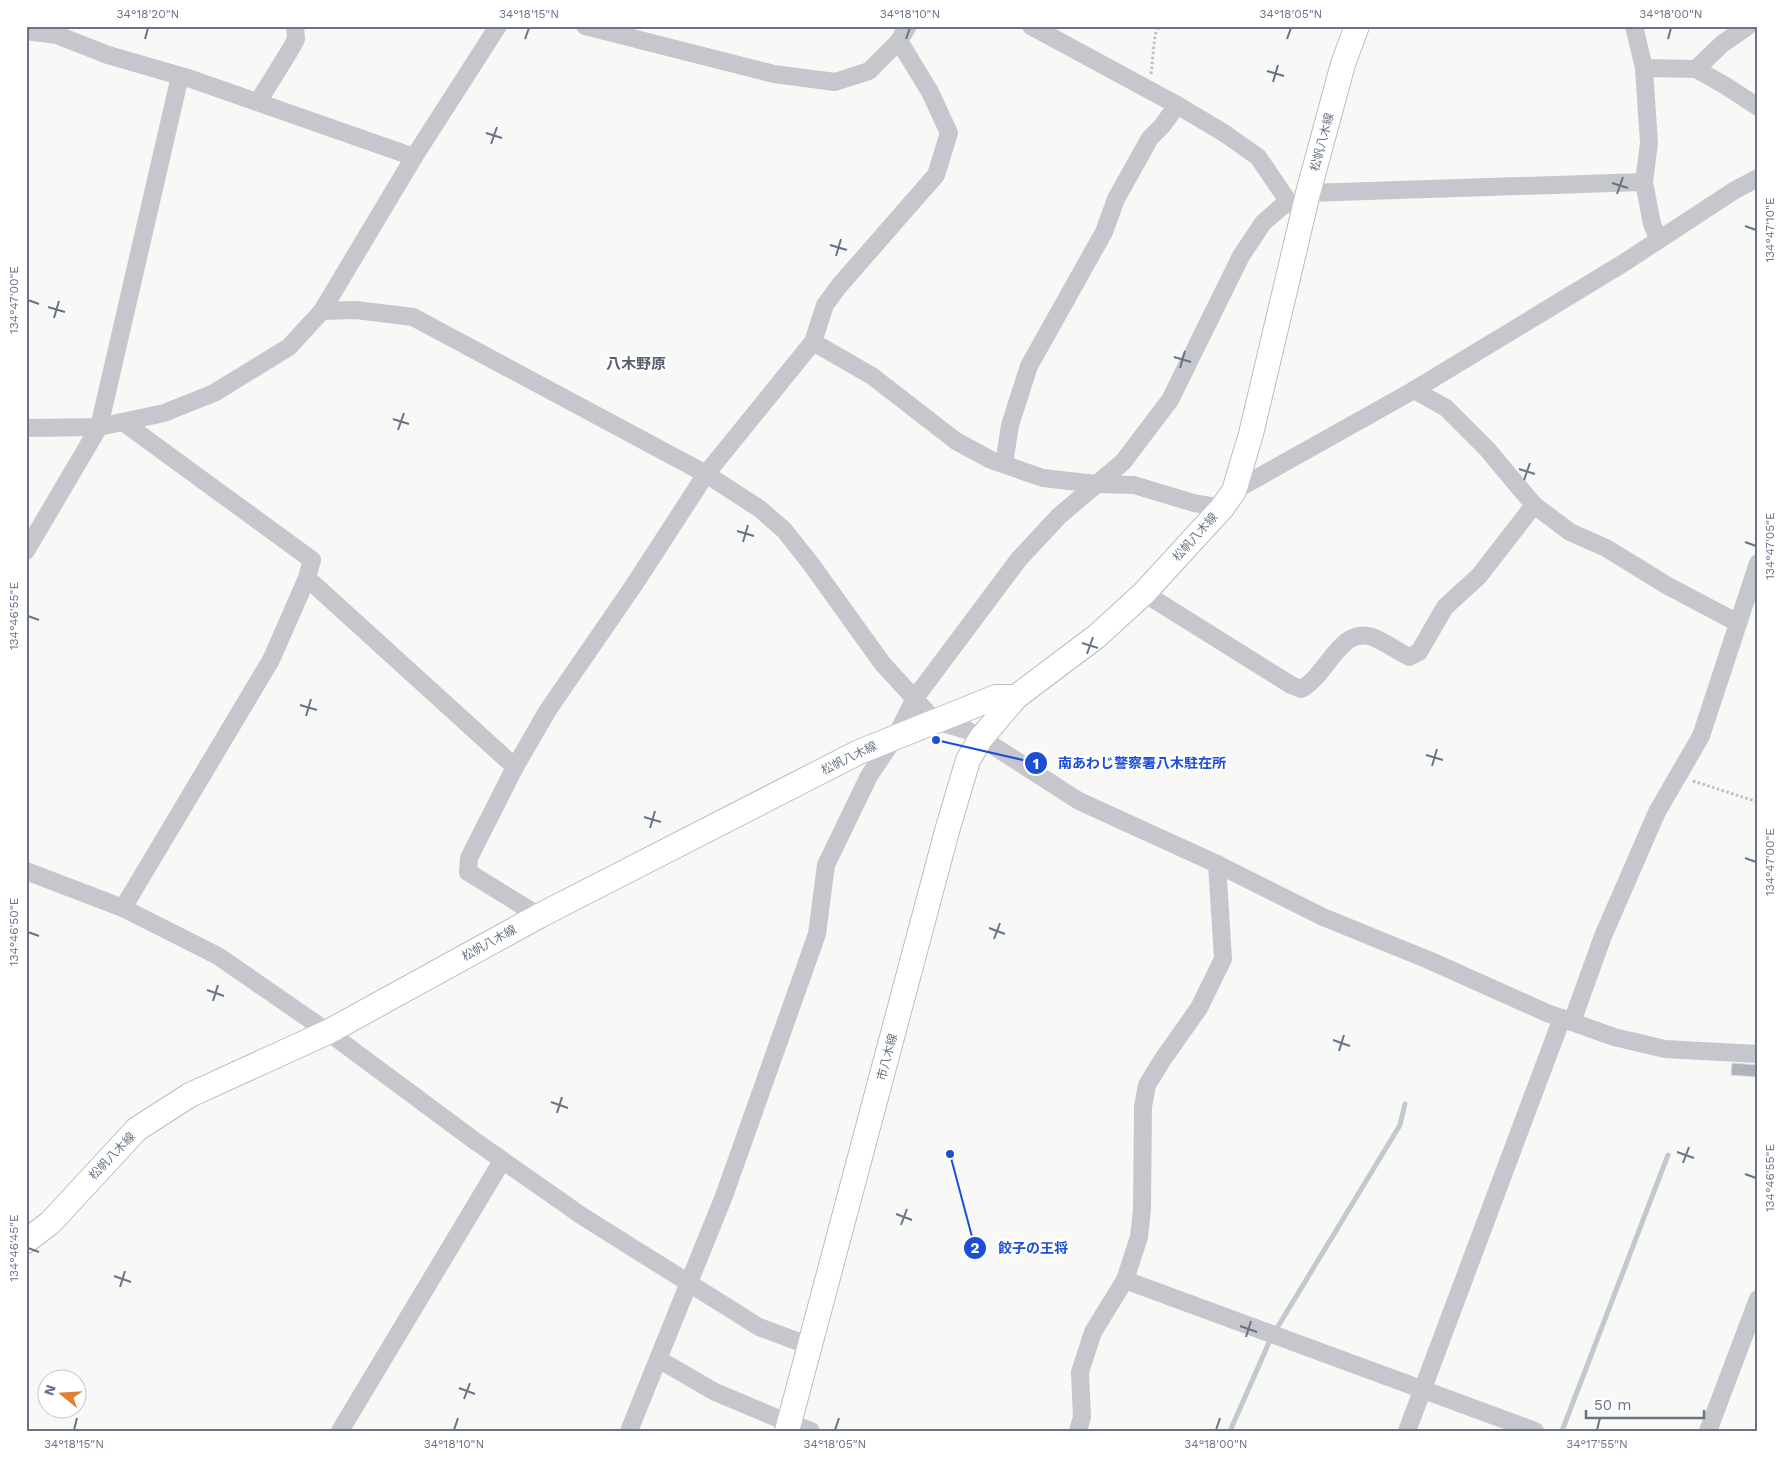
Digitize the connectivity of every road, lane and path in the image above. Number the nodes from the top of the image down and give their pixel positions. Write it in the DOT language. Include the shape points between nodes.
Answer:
graph roads {
  1 [pos="295,26"];
  2 [pos="498,26"];
  3 [pos="585,26"];
  4 [pos="1031,26"];
  5 [pos="1159,26"];
  6 [pos="1357,26"];
  7 [pos="1634,26"];
  8 [pos="1748,26"];
  9 [pos="26,31"];
  10 [pos="904,34"];
  11 [pos="1644,68"];
  12 [pos="1696,69"];
  13 [pos="180,76"];
  14 [pos="1150,90"];
  15 [pos="258,102"];
  16 [pos="1177,105"];
  17 [pos="1758,107"];
  18 [pos="414,157"];
  19 [pos="1758,178"];
  20 [pos="1644,182"];
  21 [pos="1300,202"];
  22 [pos="1659,240"];
  23 [pos="322,311"];
  24 [pos="813,342"];
  25 [pos="1414,390"];
  26 [pos="123,422"];
  27 [pos="99,427"];
  28 [pos="26,428"];
  29 [pos="1004,464"];
  30 [pos="706,474"];
  31 [pos="1096,484"];
  32 [pos="1228,500"];
  33 [pos="1534,505"];
  34 [pos="26,551"];
  35 [pos="1758,563"];
  36 [pos="307,578"];
  37 [pos="1144,593"];
  38 [pos="1738,623"];
  39 [pos="1016,697"];
  40 [pos="916,698"];
  41 [pos="935,721"];
  42 [pos="896,736"];
  43 [pos="981,738"];
  44 [pos="515,767"];
  45 [pos="1679,776"];
  46 [pos="1758,802"];
  47 [pos="1217,864"];
  48 [pos="26,871"];
  49 [pos="122,908"];
  50 [pos="539,916"];
  51 [pos="1567,1020"];
  52 [pos="328,1032"];
  53 [pos="1758,1054"];
  54 [pos="502,1161"];
  55 [pos="26,1240"];
  56 [pos="1125,1280"];
  57 [pos="688,1283"];
  58 [pos="1758,1298"];
  59 [pos="810,1346"];
  60 [pos="658,1359"];
  61 [pos="1423,1389"];
  62 [pos="788,1427"];
  63 [pos="340,1431"];
  64 [pos="629,1431"];
  65 [pos="811,1431"];
  66 [pos="1078,1431"];
  67 [pos="1407,1431"];
  68 [pos="1535,1431"];
  69 [pos="1708,1431"];
  1 -- 15 [label="street" via="296,39"];
  2 -- 18 [label="street"];
  3 -- 10 [label="street" via="774,74 835,82 869,71"];
  4 -- 14 [label="street"];
  5 -- 14 [label="path" via="1155,35"];
  6 -- 21 [label="main road, 松帆八木線"];
  7 -- 11 [label="street"];
  8 -- 12 [label="street" via="1722,44"];
  9 -- 13 [label="street" via="57,35 108,55"];
  10 -- 24 [label="street" via="949,133 936,175 839,286 825,306"];
  11 -- 12 [label="street"];
  11 -- 20 [label="street" via="1649,143"];
  12 -- 17 [label="street"];
  13 -- 15 [label="street"];
  13 -- 27 [label="street"];
  14 -- 16 [label="street"];
  15 -- 18 [label="street"];
  16 -- 21 [label="street" via="1258,158"];
  16 -- 29 [label="street" via="1150,138 1116,199 1104,232 1029,366 1010,425"];
  18 -- 23 [label="street"];
  19 -- 22 [label="street"];
  20 -- 21 [label="street"];
  20 -- 22 [label="street" via="1652,224"];
  21 -- 31 [label="street" via="1263,223 1241,256 1170,400 1124,462"];
  21 -- 32 [label="main road, 松帆八木線" via="1251,434"];
  22 -- 25 [label="street"];
  23 -- 26 [label="street" via="289,347 214,393 164,413"];
  23 -- 30 [label="street" via="356,310 413,317"];
  24 -- 29 [label="street" via="872,376 956,441"];
  24 -- 30 [label="street"];
  25 -- 32 [label="street"];
  25 -- 33 [label="street" via="1446,408 1487,448"];
  26 -- 27 [label="street"];
  26 -- 36 [label="street" via="312,560"];
  27 -- 28 [label="street"];
  27 -- 34 [label="street"];
  29 -- 31 [label="street" via="1043,478"];
  30 -- 40 [label="street" via="784,530 882,663"];
  30 -- 44 [label="street" via="548,710"];
  31 -- 32 [label="street" via="1134,485 1194,503"];
  31 -- 40 [label="street" via="1019,559"];
  32 -- 37 [label="main road, 松帆八木線"];
  33 -- 37 [label="street" via="1479,576 1445,607 1418,652 1409,658 1372,637 1360,634 1347,639 1310,684 1301,689"];
  33 -- 38 [label="street" via="1570,532 1606,548"];
  35 -- 38 [label="street"];
  36 -- 44 [label="street"];
  36 -- 49 [label="street" via="271,660"];
  37 -- 39 [label="main road, 松帆八木線" via="1097,636"];
  38 -- 45 [label="street" via="1700,736"];
  39 -- 41 [label="main road, 松帆八木線" via="996,697"];
  39 -- 43 [label="main road, 市八木線"];
  40 -- 41 [label="street"];
  40 -- 42 [label="street"];
  41 -- 42 [label="main road, 松帆八木線"];
  41 -- 43 [label="street" via="967,730"];
  42 -- 50 [label="main road, 松帆八木線" via="850,756"];
  42 -- 57 [label="street" via="869,776 826,865 817,934 724,1196"];
  43 -- 47 [label="street" via="1079,801"];
  43 -- 59 [label="main road, 市八木線" via="968,760 947,831"];
  44 -- 50 [label="street" via="469,858 468,872"];
  45 -- 46 [label="path"];
  45 -- 51 [label="street" via="1657,812"];
  47 -- 51 [label="street" via="1323,917"];
  47 -- 56 [label="street" via="1223,958 1199,1008 1147,1085 1143,1107 1139,1237"];
  48 -- 49 [label="street"];
  49 -- 52 [label="street" via="218,956"];
  50 -- 52 [label="main road, 松帆八木線"];
  51 -- 53 [label="street" via="1614,1037 1665,1049"];
  51 -- 61 [label="street"];
  52 -- 54 [label="street"];
  52 -- 55 [label="main road, 松帆八木線" via="190,1095 137,1129 50,1223"];
  54 -- 57 [label="street"];
  54 -- 63 [label="street"];
  56 -- 61 [label="street"];
  56 -- 66 [label="street" via="1093,1332 1080,1372 1082,1418"];
  57 -- 59 [label="street" via="759,1327"];
  57 -- 60 [label="street"];
  58 -- 69 [label="street"];
  59 -- 62 [label="main road, 市八木線"];
  60 -- 62 [label="street" via="715,1392"];
  60 -- 64 [label="street"];
  61 -- 67 [label="street"];
  61 -- 68 [label="street"];
  62 -- 65 [label="street"];
}
